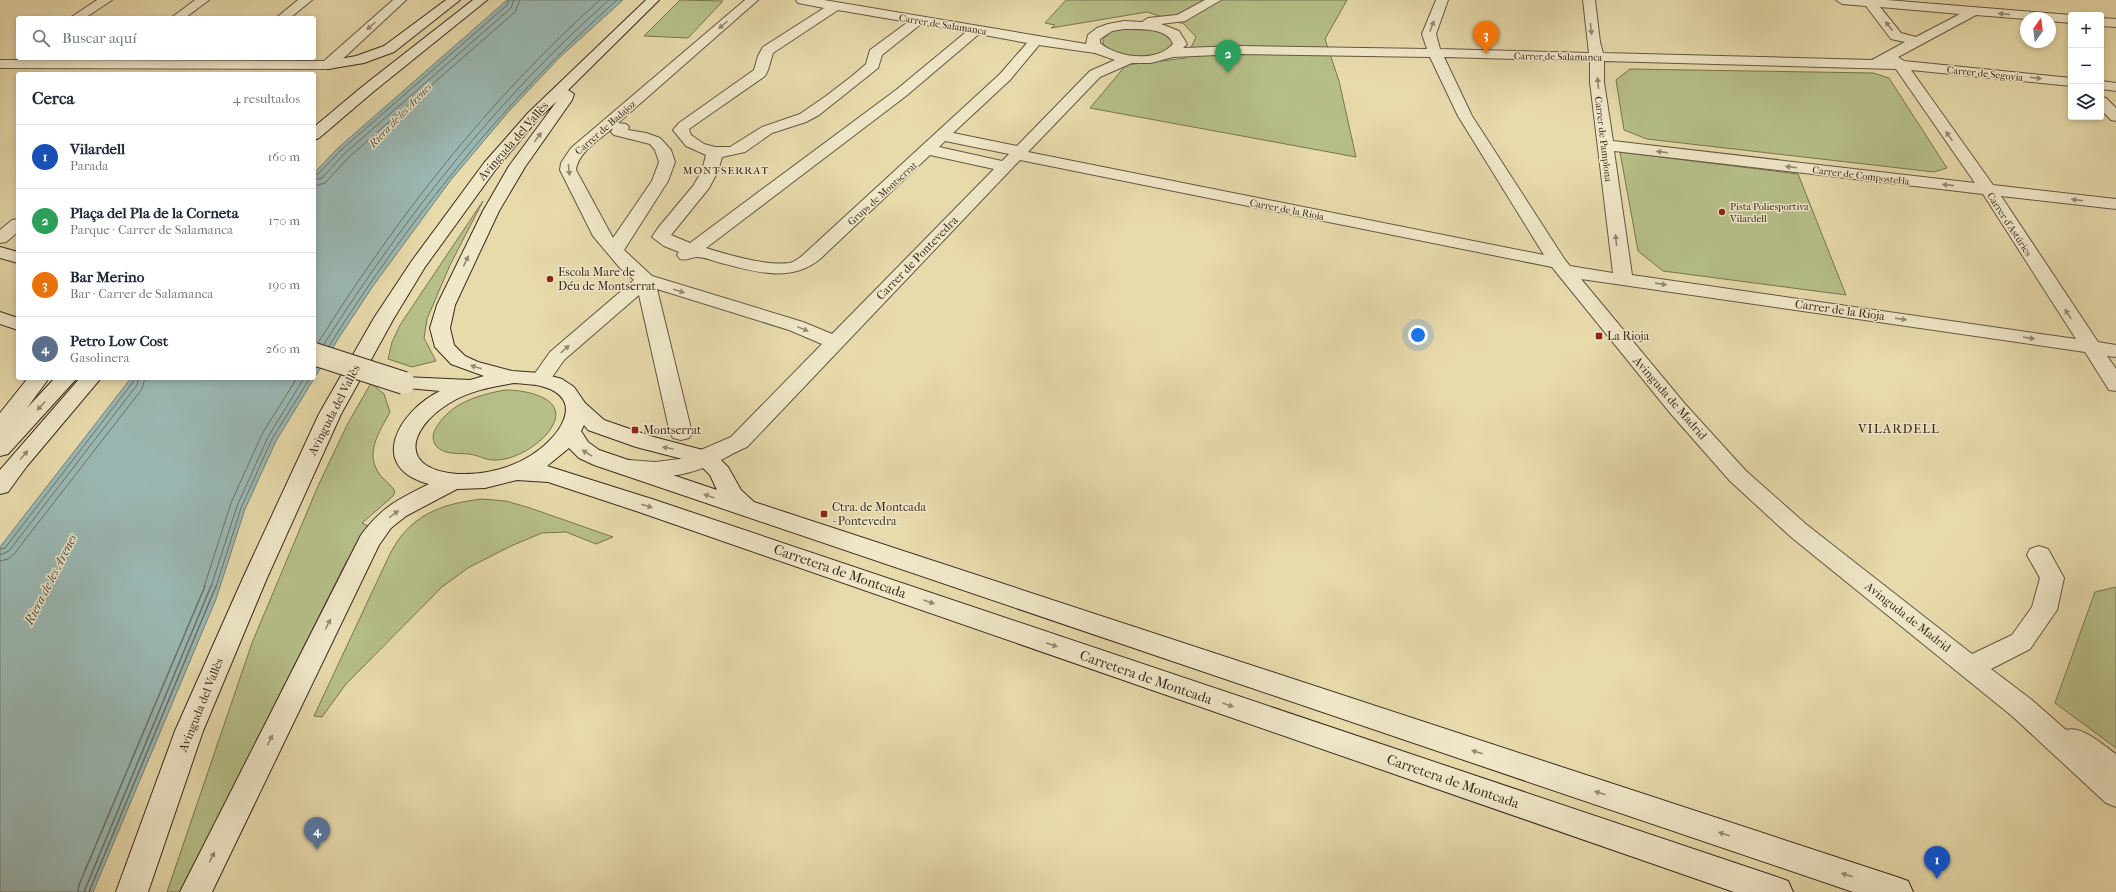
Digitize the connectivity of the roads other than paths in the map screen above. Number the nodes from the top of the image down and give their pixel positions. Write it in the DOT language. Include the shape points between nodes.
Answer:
graph roads {
  1 [pos="106,0"];
  2 [pos="204,0"];
  3 [pos="306,0"];
  4 [pos="400,0"];
  5 [pos="454,0"];
  6 [pos="465,0"];
  7 [pos="481,0"];
  8 [pos="654,0"];
  9 [pos="752,0"];
  10 [pos="802,0"];
  11 [pos="1215,0"];
  12 [pos="1442,0"];
  13 [pos="1589,0"];
  14 [pos="1842,0"];
  15 [pos="1995,0"];
  16 [pos="1869,1"];
  17 [pos="835,6"];
  18 [pos="1974,11"];
  19 [pos="79,16"];
  20 [pos="180,16"];
  21 [pos="285,16"];
  22 [pos="1180,18"];
  23 [pos="2068,19"];
  24 [pos="919,20"];
  25 [pos="2104,22"];
  26 [pos="2116,23"];
  27 [pos="1135,25"];
  28 [pos="976,30"];
  29 [pos="1098,33"];
  30 [pos="1172,33"];
  31 [pos="1037,39"];
  32 [pos="1917,42"];
  33 [pos="1239,50"];
  34 [pos="1102,52"];
  35 [pos="1172,53"];
  36 [pos="1435,53"];
  37 [pos="16,54"];
  38 [pos="1597,57"];
  39 [pos="1130,59"];
  40 [pos="112,61"];
  41 [pos="228,61"];
  42 [pos="1888,61"];
  43 [pos="0,64"];
  44 [pos="328,65"];
  45 [pos="214,72"];
  46 [pos="1095,74"];
  47 [pos="569,80"];
  48 [pos="369,82"];
  49 [pos="2068,82"];
  50 [pos="2104,85"];
  51 [pos="2116,87"];
  52 [pos="2104,104"];
  53 [pos="2116,117"];
  54 [pos="316,122"];
  55 [pos="613,126"];
  56 [pos="682,132"];
  57 [pos="316,133"];
  58 [pos="944,136"];
  59 [pos="1606,146"];
  60 [pos="929,150"];
  61 [pos="715,152"];
  62 [pos="1014,158"];
  63 [pos="1988,189"];
  64 [pos="2116,204"];
  65 [pos="16,226"];
  66 [pos="0,238"];
  67 [pos="614,251"];
  68 [pos="0,252"];
  69 [pos="688,253"];
  70 [pos="16,257"];
  71 [pos="1561,267"];
  72 [pos="1622,279"];
  73 [pos="645,280"];
  74 [pos="0,318"];
  75 [pos="16,323"];
  76 [pos="835,342"];
  77 [pos="2089,346"];
  78 [pos="2116,350"];
  79 [pos="316,355"];
  80 [pos="514,378"];
  81 [pos="541,379"];
  82 [pos="38,380"];
  83 [pos="65,380"];
  84 [pos="89,380"];
  85 [pos="404,383"];
  86 [pos="2116,385"];
  87 [pos="469,386"];
  88 [pos="577,407"];
  89 [pos="413,423"];
  90 [pos="0,428"];
  91 [pos="571,432"];
  92 [pos="681,433"];
  93 [pos="0,449"];
  94 [pos="713,465"];
  95 [pos="624,468"];
  96 [pos="514,472"];
  97 [pos="452,482"];
  98 [pos="0,486"];
  99 [pos="746,508"];
  100 [pos="2038,555"];
  101 [pos="1970,667"];
  102 [pos="2022,708"];
  103 [pos="2116,770"];
  104 [pos="2116,794"];
  105 [pos="132,892"];
  106 [pos="196,892"];
  107 [pos="1777,892"];
  108 [pos="1897,892"];
  1 -- 19 [label="street"];
  2 -- 20 [label="street"];
  3 -- 21 [label="street"];
  4 -- 44 [label="street, one-way"];
  5 -- 44 [label="street" via="389,49 359,60"];
  6 -- 48 [label="street"];
  7 -- 48 [label="street"];
  8 -- 47 [label="street, Avinguda del Vallès"];
  9 -- 55 [label="street, Carrer de Badajoz, one-way"];
  10 -- 17 [label="street, Carrer de Salamanca"];
  11 -- 22 [label="street"];
  36 -- 12 [label="street, Avinguda de Madrid, one-way" via="1429,34"];
  13 -- 38 [label="street, Carrer de Pamplona, one-way"];
  14 -- 16 [label="street"];
  15 -- 18 [label="street"];
  16 -- 18 [label="street"];
  32 -- 16 [label="street, one-way" via="1896,36"];
  17 -- 24 [label="street, Carrer de Salamanca"];
  17 -- 56 [label="street" via="768,50 764,54 764,66 760,73 684,126"];
  23 -- 18 [label="street, one-way"];
  18 -- 32 [label="street"];
  22 -- 27 [label="street"];
  22 -- 30 [label="street"];
  24 -- 28 [label="street, Carrer de Salamanca"];
  24 -- 61 [label="street" via="878,51 874,56 873,65 813,112 769,130 738,149"];
  25 -- 26 [label="street"];
  27 -- 29 [label="street, Carrer de Salamanca" via="1118,26"];
  27 -- 30 [label="street, Carrer de Salamanca" via="1159,28"];
  28 -- 31 [label="street, Carrer de Salamanca"];
  28 -- 69 [label="street" via="895,97"];
  29 -- 31 [label="street, Carrer de Salamanca" via="1074,38"];
  29 -- 34 [label="street" via="1093,38 1093,44"];
  30 -- 33 [label="street, Carrer de Salamanca" via="1191,43"];
  30 -- 35 [label="street" via="1180,44"];
  31 -- 34 [label="street, Carrer de Salamanca"];
  31 -- 58 [label="street, Grups de Montserrat" via="1005,77"];
  32 -- 42 [label="street"];
  33 -- 35 [label="street, Carrer de Salamanca"];
  33 -- 36 [label="street, Carrer de Salamanca"];
  34 -- 39 [label="street, Carrer de Salamanca"];
  34 -- 46 [label="street, Carrer de Pontevedra"];
  35 -- 39 [label="street, Carrer de Salamanca" via="1153,58"];
  36 -- 38 [label="street, Carrer de Salamanca"];
  36 -- 71 [label="street, Avinguda de Madrid" via="1465,116"];
  37 -- 43 [label="street"];
  38 -- 42 [label="street, Carrer de Salamanca"];
  59 -- 38 [label="street, Carrer de Pamplona, one-way" via="1597,82"];
  39 -- 46 [label="street, Carrer de Pontevedra"];
  40 -- 41 [label="street" via="181,64"];
  40 -- 43 [label="street"];
  41 -- 44 [label="street"];
  41 -- 45 [label="street"];
  42 -- 49 [label="street, Carrer de Segovia, one-way"];
  63 -- 42 [label="street, Carrer d'Astúries, one-way"];
  44 -- 48 [label="street" via="360,68"];
  46 -- 62 [label="street, Carrer de Pontevedra"];
  80 -- 47 [label="street, one-way" via="458,360 444,347 440,328 446,305 490,210 517,166 565,100"];
  47 -- 105 [label="street, Avinguda del Vallès" via="533,116 490,166 447,223 384,318 330,414 189,731"];
  48 -- 54 [label="street"];
  48 -- 57 [label="street"];
  50 -- 51 [label="street"];
  52 -- 53 [label="street"];
  55 -- 56 [label="street"];
  55 -- 67 [label="street, Carrer de Badajoz, one-way" via="577,151 569,163 568,170 602,236"];
  55 -- 67 [label="street" via="623,134 646,137 656,142 662,148 667,161 664,173"];
  56 -- 61 [label="street" via="697,147"];
  58 -- 60 [label="street, Grups de Montserrat"];
  58 -- 62 [label="street"];
  63 -- 59 [label="street, Carrer de Compostel·la, one-way"];
  72 -- 59 [label="street, Carrer de Pamplona, one-way"];
  60 -- 62 [label="street"];
  60 -- 69 [label="street, Grups de Montserrat" via="804,263 793,268"];
  61 -- 69 [label="street, Grups de Montserrat" via="714,162 702,187 661,237"];
  62 -- 71 [label="street, Carrer de la Rioja"];
  62 -- 76 [label="street, Carrer de Pontevedra"];
  64 -- 63 [label="street, Carrer de Compostel·la, one-way"];
  77 -- 63 [label="street, Carrer d'Astúries, one-way"];
  65 -- 66 [label="street"];
  67 -- 73 [label="street, Carrer de Badajoz"];
  68 -- 70 [label="street"];
  71 -- 72 [label="street, Carrer de la Rioja"];
  71 -- 101 [label="street, Avinguda de Madrid" via="1610,328 1738,476 1799,531"];
  72 -- 77 [label="street, Carrer de la Rioja, one-way"];
  73 -- 76 [label="street, Carrer de Badajoz, one-way" via="796,326"];
  81 -- 73 [label="street, one-way" via="557,356"];
  73 -- 92 [label="street"];
  74 -- 75 [label="street"];
  76 -- 94 [label="street, Carrer de Pontevedra" via="739,442 738,452"];
  77 -- 78 [label="street, Carrer de la Rioja"];
  77 -- 86 [label="street, Carrer d'Astúries"];
  79 -- 85 [label="street, bridge"];
  80 -- 81 [label="street"];
  80 -- 87 [label="street" via="491,380"];
  81 -- 88 [label="street" via="565,390 573,397"];
  82 -- 90 [label="street"];
  83 -- 93 [label="street, one-way"];
  98 -- 84 [label="street, one-way"];
  85 -- 87 [label="street"];
  85 -- 89 [label="street" via="412,392 417,405"];
  87 -- 89 [label="street" via="437,402"];
  88 -- 91 [label="street"];
  94 -- 88 [label="street, one-way" via="596,425"];
  89 -- 97 [label="street" via="406,436 404,450 408,461 418,471 432,478"];
  95 -- 91 [label="street, one-way" via="584,453"];
  91 -- 96 [label="street" via="548,455"];
  94 -- 95 [label="street, Carrer de Pontevedra" via="659,470"];
  94 -- 99 [label="street" via="733,496"];
  99 -- 95 [label="street, one-way"];
  96 -- 97 [label="street" via="472,482"];
  96 -- 107 [label="street, Carretera de Montcada, one-way" via="550,474 640,503"];
  106 -- 97 [label="street, one-way" via="369,541 383,522 398,510"];
  108 -- 99 [label="street, one-way"];
  100 -- 101 [label="street" via="2052,578 2044,610 2021,642"];
  101 -- 102 [label="street, Avinguda de Madrid"];
  102 -- 103 [label="street, Avinguda de Madrid"];
  102 -- 104 [label="street, Avinguda de Madrid"];
}
